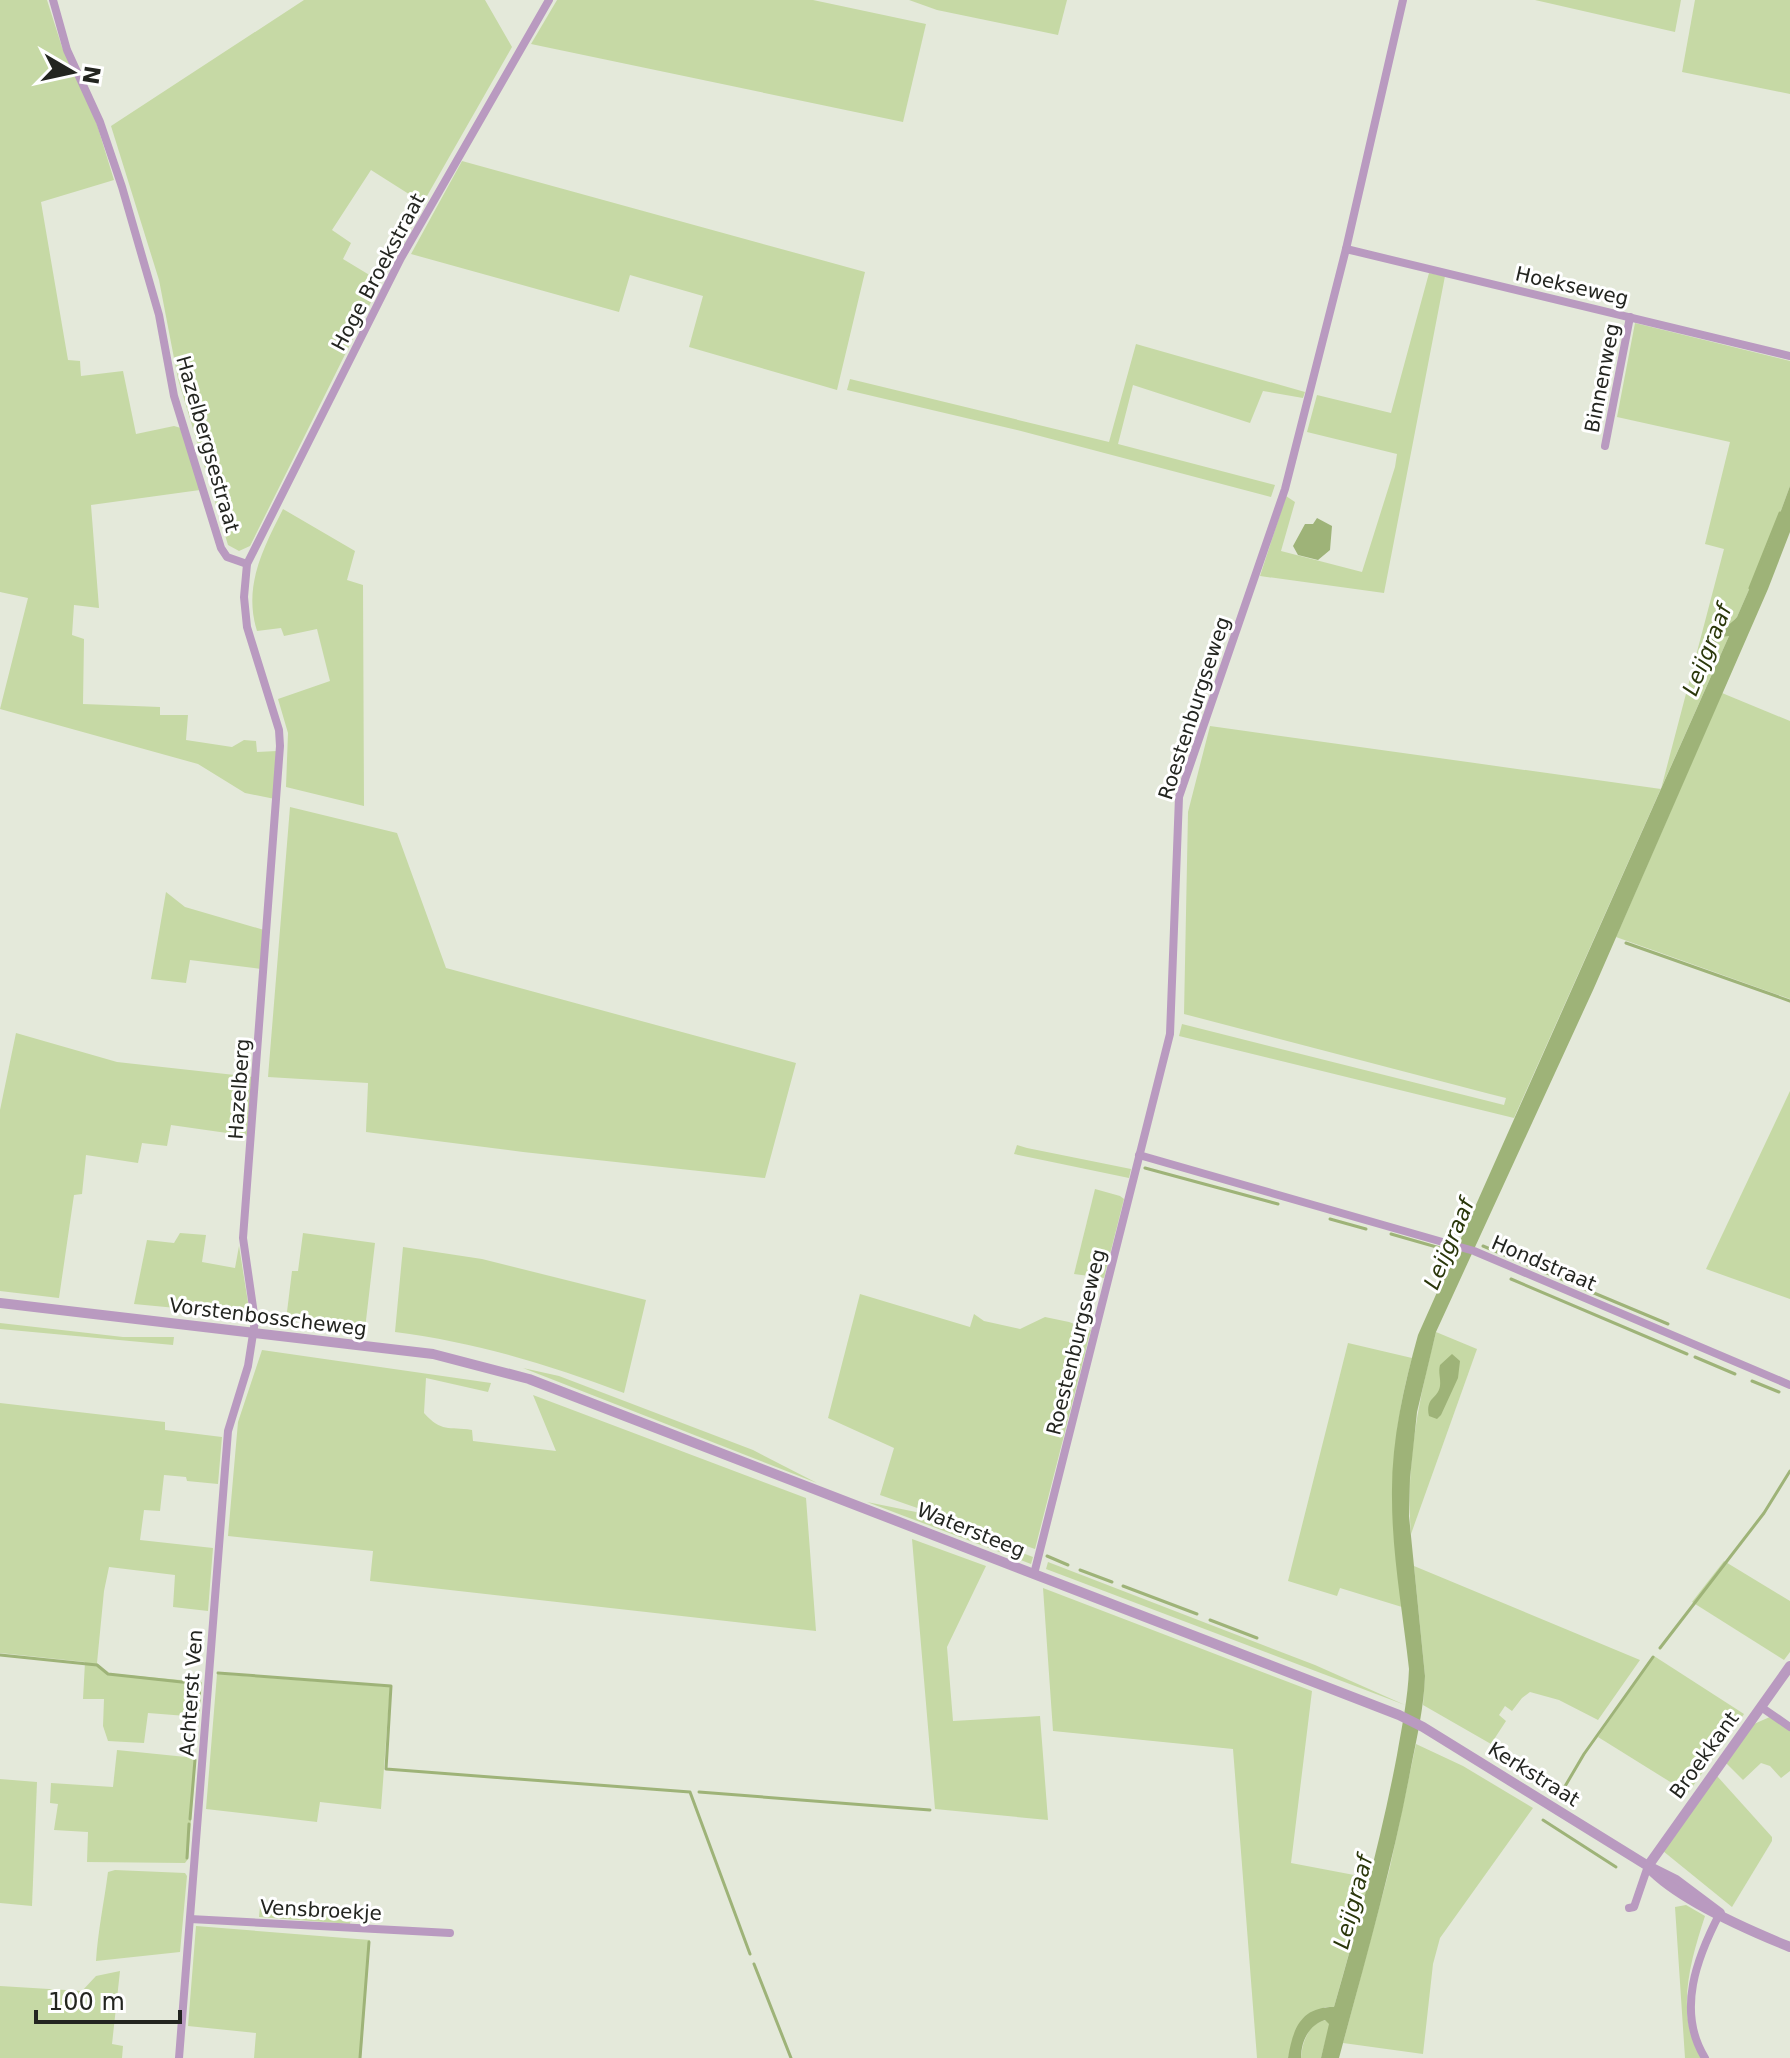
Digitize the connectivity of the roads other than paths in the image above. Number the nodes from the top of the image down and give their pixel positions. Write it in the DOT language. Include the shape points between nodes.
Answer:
graph roads {
  1 [pos="53,0"];
  2 [pos="549,0"];
  3 [pos="1403,0"];
  4 [pos="1346,249"];
  5 [pos="1630,317"];
  6 [pos="1790,356"];
  7 [pos="1605,446"];
  8 [pos="247,564"];
  9 [pos="1139,1155"];
  10 [pos="0,1303"];
  11 [pos="254,1334"];
  12 [pos="529,1379"];
  13 [pos="1790,1385"];
  14 [pos="1034,1574"];
  15 [pos="1790,1666"];
  16 [pos="1761,1707"];
  17 [pos="1399,1715"];
  18 [pos="1790,1727"];
  19 [pos="1648,1866"];
  20 [pos="1629,1908"];
  21 [pos="1720,1913"];
  22 [pos="190,1919"];
  23 [pos="450,1933"];
  24 [pos="1790,1947"];
  25 [pos="179,2058"];
  26 [pos="1705,2058"];
  1 -- 8 [label="street, Hazelbergsestraat" via="67,50 122,187 159,315 174,396 221,548 227,557"];
  2 -- 8 [label="street, Hoge Broekstraat" via="401,258"];
  3 -- 4 [label="street, Roestenburgseweg"];
  4 -- 5 [label="street, Hoekseweg"];
  4 -- 9 [label="street, Roestenburgseweg" via="1285,489 1179,797 1170,1034"];
  5 -- 6 [label="street, Hoekseweg"];
  5 -- 7 [label="street, Binnenweg"];
  8 -- 11 [label="street, Hazelberg" via="247,627 279,730 243,1238"];
  9 -- 13 [label="street, Hondstraat" via="1474,1251"];
  9 -- 14 [label="street, Roestenburgseweg"];
  10 -- 11 [label="street, Vorstenbosscheweg"];
  11 -- 12 [label="street, Vorstenbosscheweg" via="433,1354"];
  11 -- 22 [label="street, Achterst Ven" via="228,1431"];
  12 -- 14 [label="street, Watersteeg"];
  14 -- 17 [label="street, Watersteeg"];
  15 -- 16 [label="street, Broekkant"];
  16 -- 18 [label="street"];
  16 -- 19 [label="street, Broekkant"];
  17 -- 19 [label="street, Kerkstraat"];
  19 -- 20 [label="street" via="1634,1907"];
  19 -- 21 [label="street, Kerkstraat"];
  21 -- 24 [label="street, Kerkstraat"];
  21 -- 26 [label="street" via="1700,1956 1692,1992 1693,2029"];
  22 -- 23 [label="street, Vensbroekje"];
  22 -- 25 [label="street, Achterst Ven"];
}
